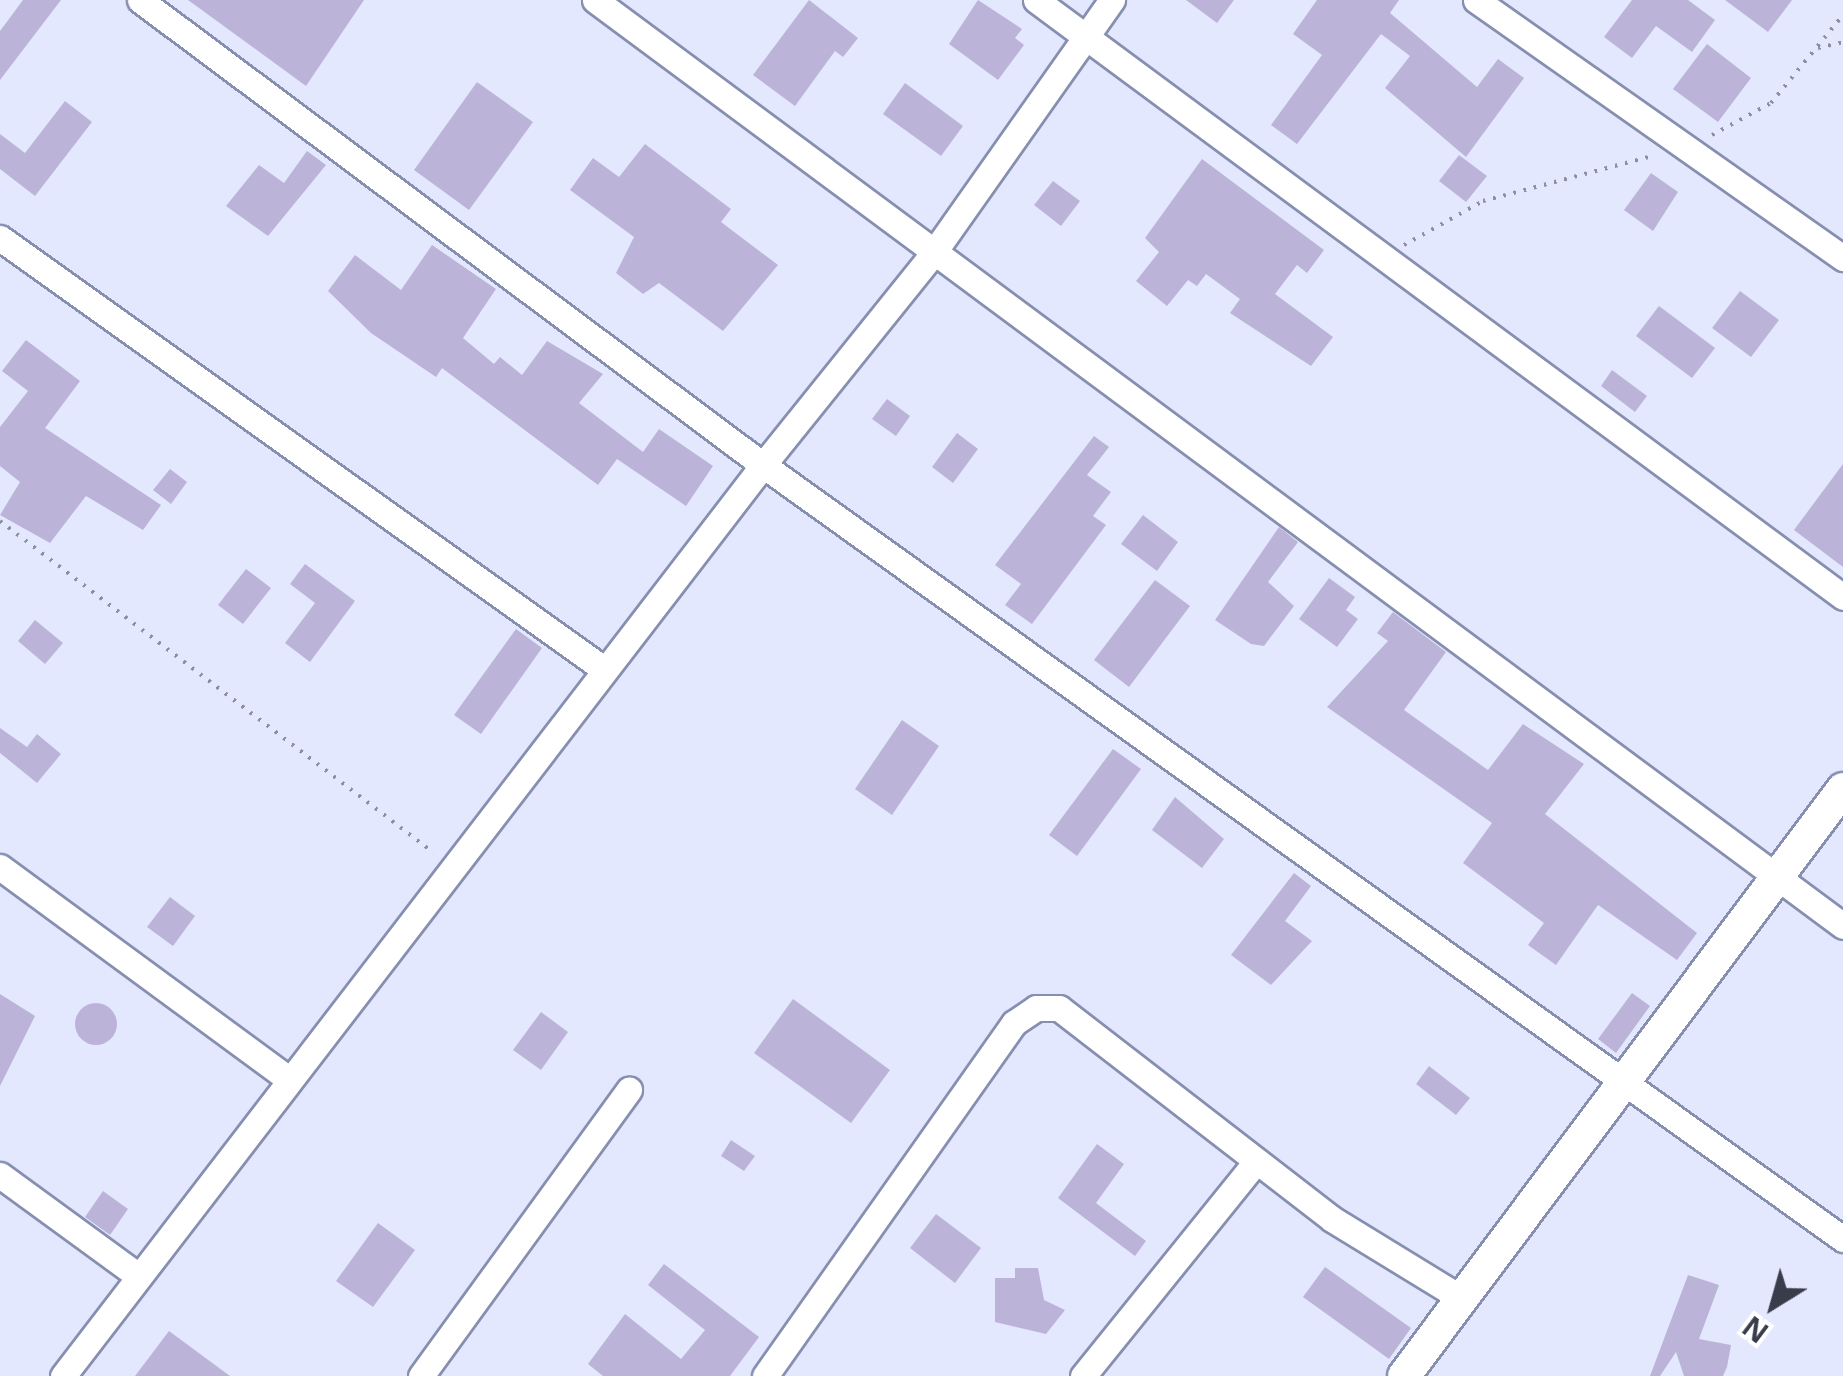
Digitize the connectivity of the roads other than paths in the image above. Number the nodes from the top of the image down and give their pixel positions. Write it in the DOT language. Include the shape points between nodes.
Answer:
graph roads {
  1 [pos="140,0"];
  2 [pos="595,0"];
  3 [pos="1036,0"];
  4 [pos="1112,0"];
  5 [pos="1476,0"];
  6 [pos="1085,37"];
  7 [pos="0,238"];
  8 [pos="934,252"];
  9 [pos="1843,258"];
  10 [pos="763,464"];
  11 [pos="1843,596"];
  12 [pos="605,670"];
  13 [pos="1843,789"];
  14 [pos="0,867"];
  15 [pos="1776,877"];
  16 [pos="1843,926"];
  17 [pos="289,1079"];
  18 [pos="1621,1081"];
  19 [pos="628,1090"];
  20 [pos="1256,1162"];
  21 [pos="0,1176"];
  22 [pos="1843,1239"];
  23 [pos="137,1275"];
  24 [pos="1461,1298"];
  25 [pos="63,1376"];
  26 [pos="421,1376"];
  27 [pos="766,1376"];
  28 [pos="1083,1376"];
  29 [pos="1404,1376"];
  1 -- 10 [label="street"];
  2 -- 8 [label="street"];
  3 -- 6 [label="street"];
  4 -- 6 [label="street"];
  5 -- 9 [label="street"];
  6 -- 8 [label="street"];
  6 -- 11 [label="street"];
  7 -- 12 [label="street"];
  8 -- 10 [label="street"];
  8 -- 15 [label="street"];
  10 -- 12 [label="street"];
  10 -- 18 [label="street"];
  12 -- 17 [label="street"];
  13 -- 15 [label="street"];
  14 -- 17 [label="street"];
  15 -- 16 [label="street"];
  15 -- 18 [label="street"];
  17 -- 23 [label="street"];
  18 -- 22 [label="street"];
  18 -- 24 [label="street"];
  19 -- 26 [label="street"];
  20 -- 24 [label="street"];
  20 -- 27 [label="street" via="1060,1008 1036,1008 1014,1024"];
  20 -- 28 [label="street"];
  21 -- 23 [label="street"];
  23 -- 25 [label="street"];
  24 -- 29 [label="street"];
}
